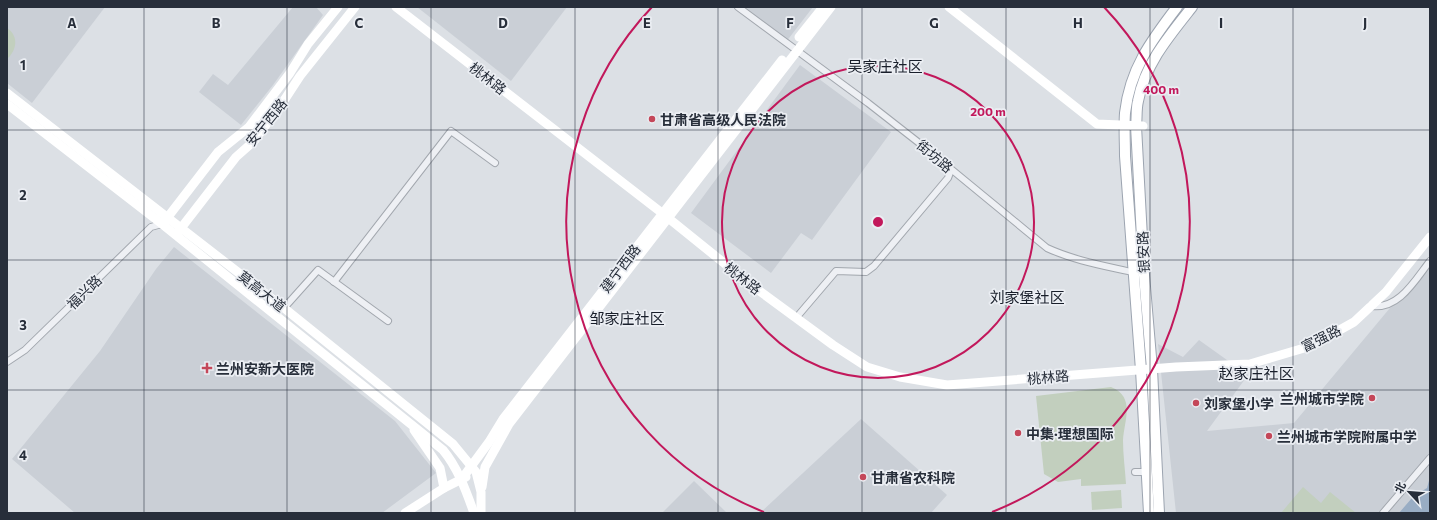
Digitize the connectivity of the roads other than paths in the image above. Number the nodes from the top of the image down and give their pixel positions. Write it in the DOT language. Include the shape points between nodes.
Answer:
graph roads {
  1 [pos="338,7"];
  2 [pos="355,7"];
  3 [pos="396,7"];
  4 [pos="738,7"];
  5 [pos="823,7"];
  6 [pos="831,7"];
  7 [pos="948,7"];
  8 [pos="1177,7"];
  9 [pos="1192,7"];
  10 [pos="794,49"];
  11 [pos="7,93"];
  12 [pos="7,104"];
  13 [pos="1124,126"];
  14 [pos="1140,126"];
  15 [pos="496,163"];
  16 [pos="951,170"];
  17 [pos="665,215"];
  18 [pos="165,221"];
  19 [pos="181,227"];
  20 [pos="176,236"];
  21 [pos="1430,237"];
  22 [pos="1430,261"];
  23 [pos="1133,272"];
  24 [pos="1144,275"];
  25 [pos="334,282"];
  26 [pos="1371,306"];
  27 [pos="284,308"];
  28 [pos="796,318"];
  29 [pos="388,321"];
  30 [pos="7,362"];
  31 [pos="1152,369"];
  32 [pos="1141,370"];
  33 [pos="411,424"];
  34 [pos="1430,458"];
  35 [pos="485,467"];
  36 [pos="474,469"];
  37 [pos="1135,472"];
  38 [pos="1147,472"];
  39 [pos="461,480"];
  40 [pos="444,488"];
  41 [pos="481,492"];
  42 [pos="405,513"];
  43 [pos="474,513"];
  44 [pos="481,513"];
  45 [pos="1149,513"];
  46 [pos="1159,513"];
  47 [pos="1383,513"];
  1 -- 18 [label="main road, 安宁西路" via="308,44 249,127 218,152"];
  2 -- 19 [label="main road, 安宁西路" via="300,76 254,141 236,157"];
  3 -- 17 [label="main road, 桃林路"];
  4 -- 10 [label="street, 街坊路"];
  5 -- 10 [label="main road, 建宁西路"];
  6 -- 10 [label="main road, 建宁西路"];
  7 -- 13 [label="main road" via="1097,124"];
  8 -- 13 [label="main road, 银安路" via="1146,48 1136,68 1127,98"];
  9 -- 14 [label="main road, 银安路" via="1158,50 1145,77 1138,101"];
  10 -- 16 [label="street, 街坊路" via="874,108"];
  10 -- 17 [label="main road, 建宁西路"];
  11 -- 18 [label="main road, 莫高大道"];
  12 -- 18 [label="main road, 莫高大道"];
  13 -- 14 [label="main road"];
  13 -- 23 [label="main road, 银安路"];
  14 -- 24 [label="main road, 银安路"];
  15 -- 25 [label="street" via="451,131"];
  16 -- 23 [label="street, 街坊路" via="1046,248 1058,254"];
  16 -- 28 [label="street" via="948,178 874,266 866,272 836,272"];
  17 -- 28 [label="main road, 桃林路"];
  17 -- 35 [label="main road, 建宁西路" via="578,336 509,424"];
  17 -- 36 [label="main road, 建宁西路" via="503,419"];
  18 -- 19 [label="main road, 莫高大道"];
  18 -- 20 [label="main road, 莫高大道"];
  18 -- 30 [label="street, 福兴路" via="151,227 25,350"];
  19 -- 20 [label="main road, 安宁西路"];
  19 -- 27 [label="main road, 莫高大道"];
  20 -- 33 [label="main road, 莫高大道"];
  21 -- 26 [label="main road, 富强路" via="1386,292"];
  22 -- 26 [label="street" via="1395,302"];
  23 -- 24 [label="street, 街坊路"];
  23 -- 32 [label="main road, 银安路"];
  24 -- 31 [label="main road, 银安路"];
  25 -- 27 [label="street" via="318,270"];
  25 -- 29 [label="street"];
  26 -- 31 [label="main road, 富强路" via="1354,322 1311,346 1250,364"];
  27 -- 36 [label="main road, 莫高大道" via="453,444"];
  28 -- 32 [label="main road, 桃林路" via="868,367 900,377 947,385"];
  31 -- 32 [label="main road, 桃林路"];
  31 -- 46 [label="main road, 银安路"];
  32 -- 38 [label="main road, 银安路"];
  33 -- 39 [label="main road, 莫高大道" via="443,450"];
  33 -- 40 [label="main road" via="440,468"];
  34 -- 47 [label="street"];
  35 -- 36 [label="main road"];
  35 -- 41 [label="main road, 建宁西路"];
  36 -- 39 [label="main road"];
  36 -- 41 [label="main road, 莫高大道"];
  37 -- 38 [label="street"];
  38 -- 45 [label="main road, 银安路"];
  39 -- 40 [label="main road"];
  39 -- 43 [label="main road, 莫高大道"];
  40 -- 42 [label="main road"];
  41 -- 44 [label="main road, 莫高大道"];
}
